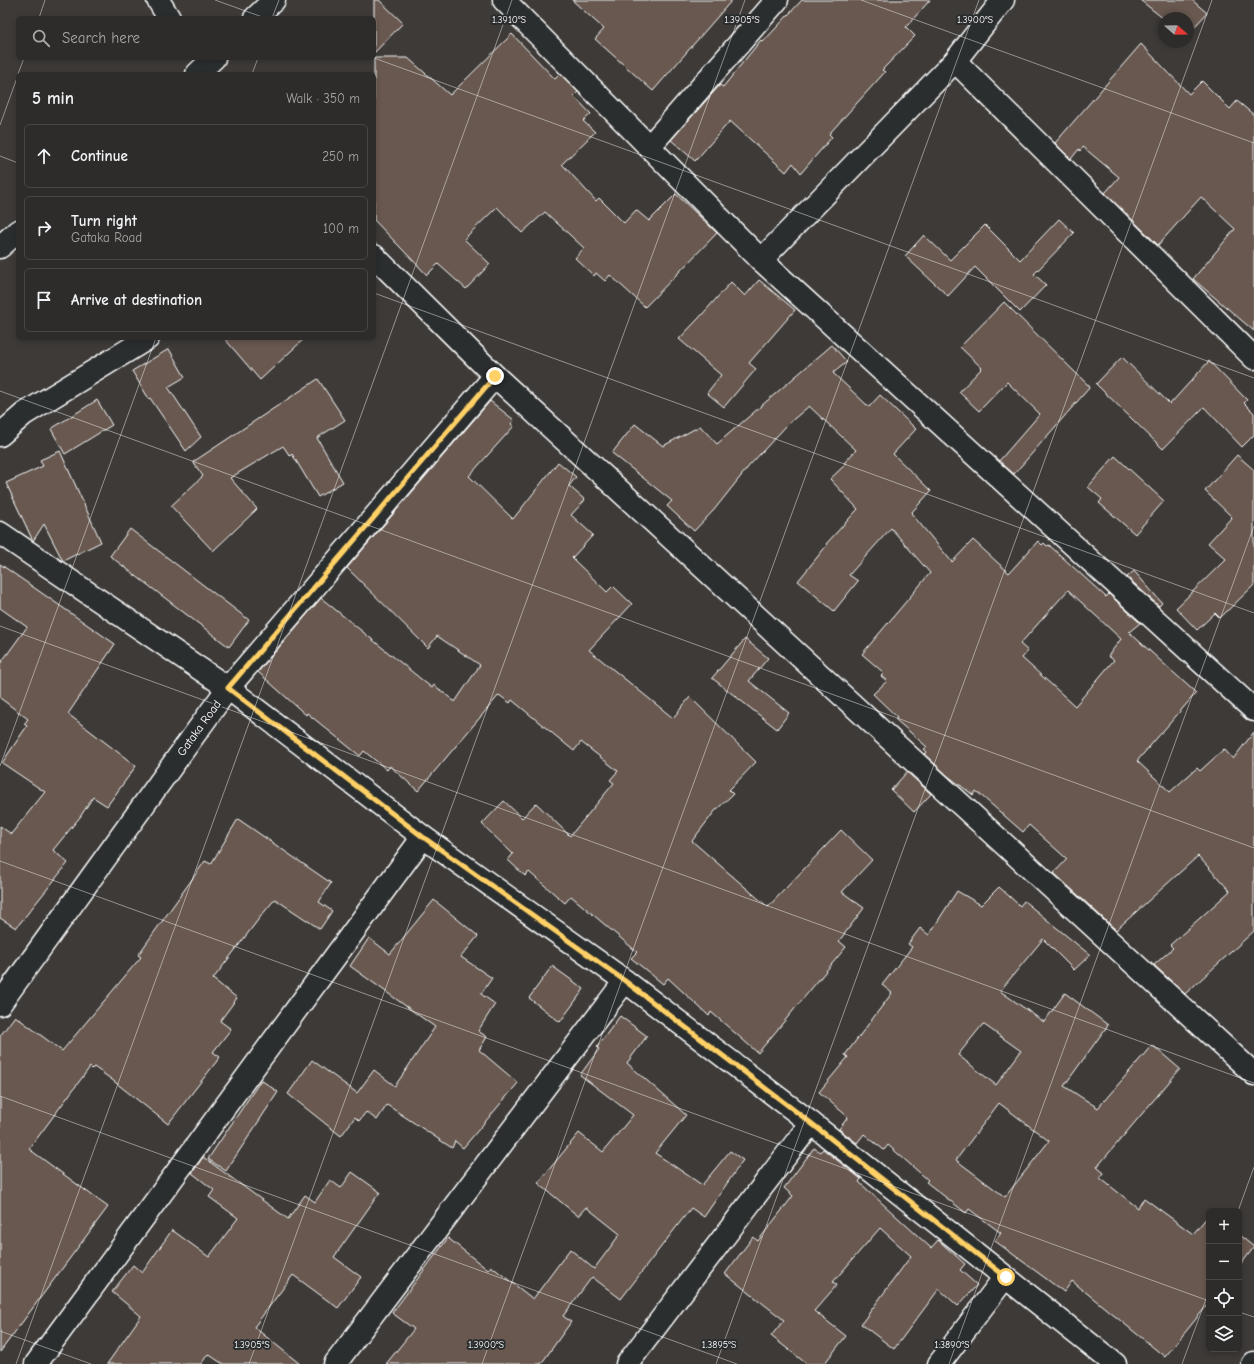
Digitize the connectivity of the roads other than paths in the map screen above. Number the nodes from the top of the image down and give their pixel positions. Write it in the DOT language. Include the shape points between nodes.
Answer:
graph roads {
  1 [pos="158,0"];
  2 [pos="274,0"];
  3 [pos="504,0"];
  4 [pos="777,0"];
  5 [pos="1003,0"];
  6 [pos="168,16"];
  7 [pos="257,16"];
  8 [pos="955,61"];
  9 [pos="649,147"];
  10 [pos="16,233"];
  11 [pos="0,247"];
  12 [pos="376,258"];
  13 [pos="761,260"];
  14 [pos="145,340"];
  15 [pos="1254,358"];
  16 [pos="495,376"];
  17 [pos="0,435"];
  18 [pos="0,534"];
  19 [pos="228,688"];
  20 [pos="1254,710"];
  21 [pos="423,837"];
  22 [pos="625,981"];
  23 [pos="0,1004"];
  24 [pos="1254,1074"];
  25 [pos="811,1123"];
  26 [pos="1006,1277"];
  27 [pos="36,1364"];
  28 [pos="335,1364"];
  29 [pos="627,1364"];
  30 [pos="939,1364"];
  31 [pos="1115,1364"];
  1 -- 6 [label="street"];
  2 -- 7 [label="street"];
  3 -- 9 [label="street"];
  4 -- 9 [label="street"];
  5 -- 8 [label="street"];
  8 -- 13 [label="street"];
  8 -- 15 [label="street"];
  9 -- 13 [label="street"];
  10 -- 11 [label="street"];
  12 -- 16 [label="street"];
  13 -- 20 [label="street"];
  14 -- 17 [label="street" via="24,414"];
  16 -- 19 [label="street, Gataka Road"];
  16 -- 24 [label="street"];
  18 -- 19 [label="street"];
  19 -- 21 [label="street"];
  19 -- 23 [label="street, Gataka Road"];
  21 -- 22 [label="street"];
  21 -- 27 [label="street"];
  22 -- 25 [label="street"];
  22 -- 28 [label="street"];
  25 -- 26 [label="street"];
  25 -- 29 [label="street"];
  26 -- 30 [label="street"];
  26 -- 31 [label="street"];
}
